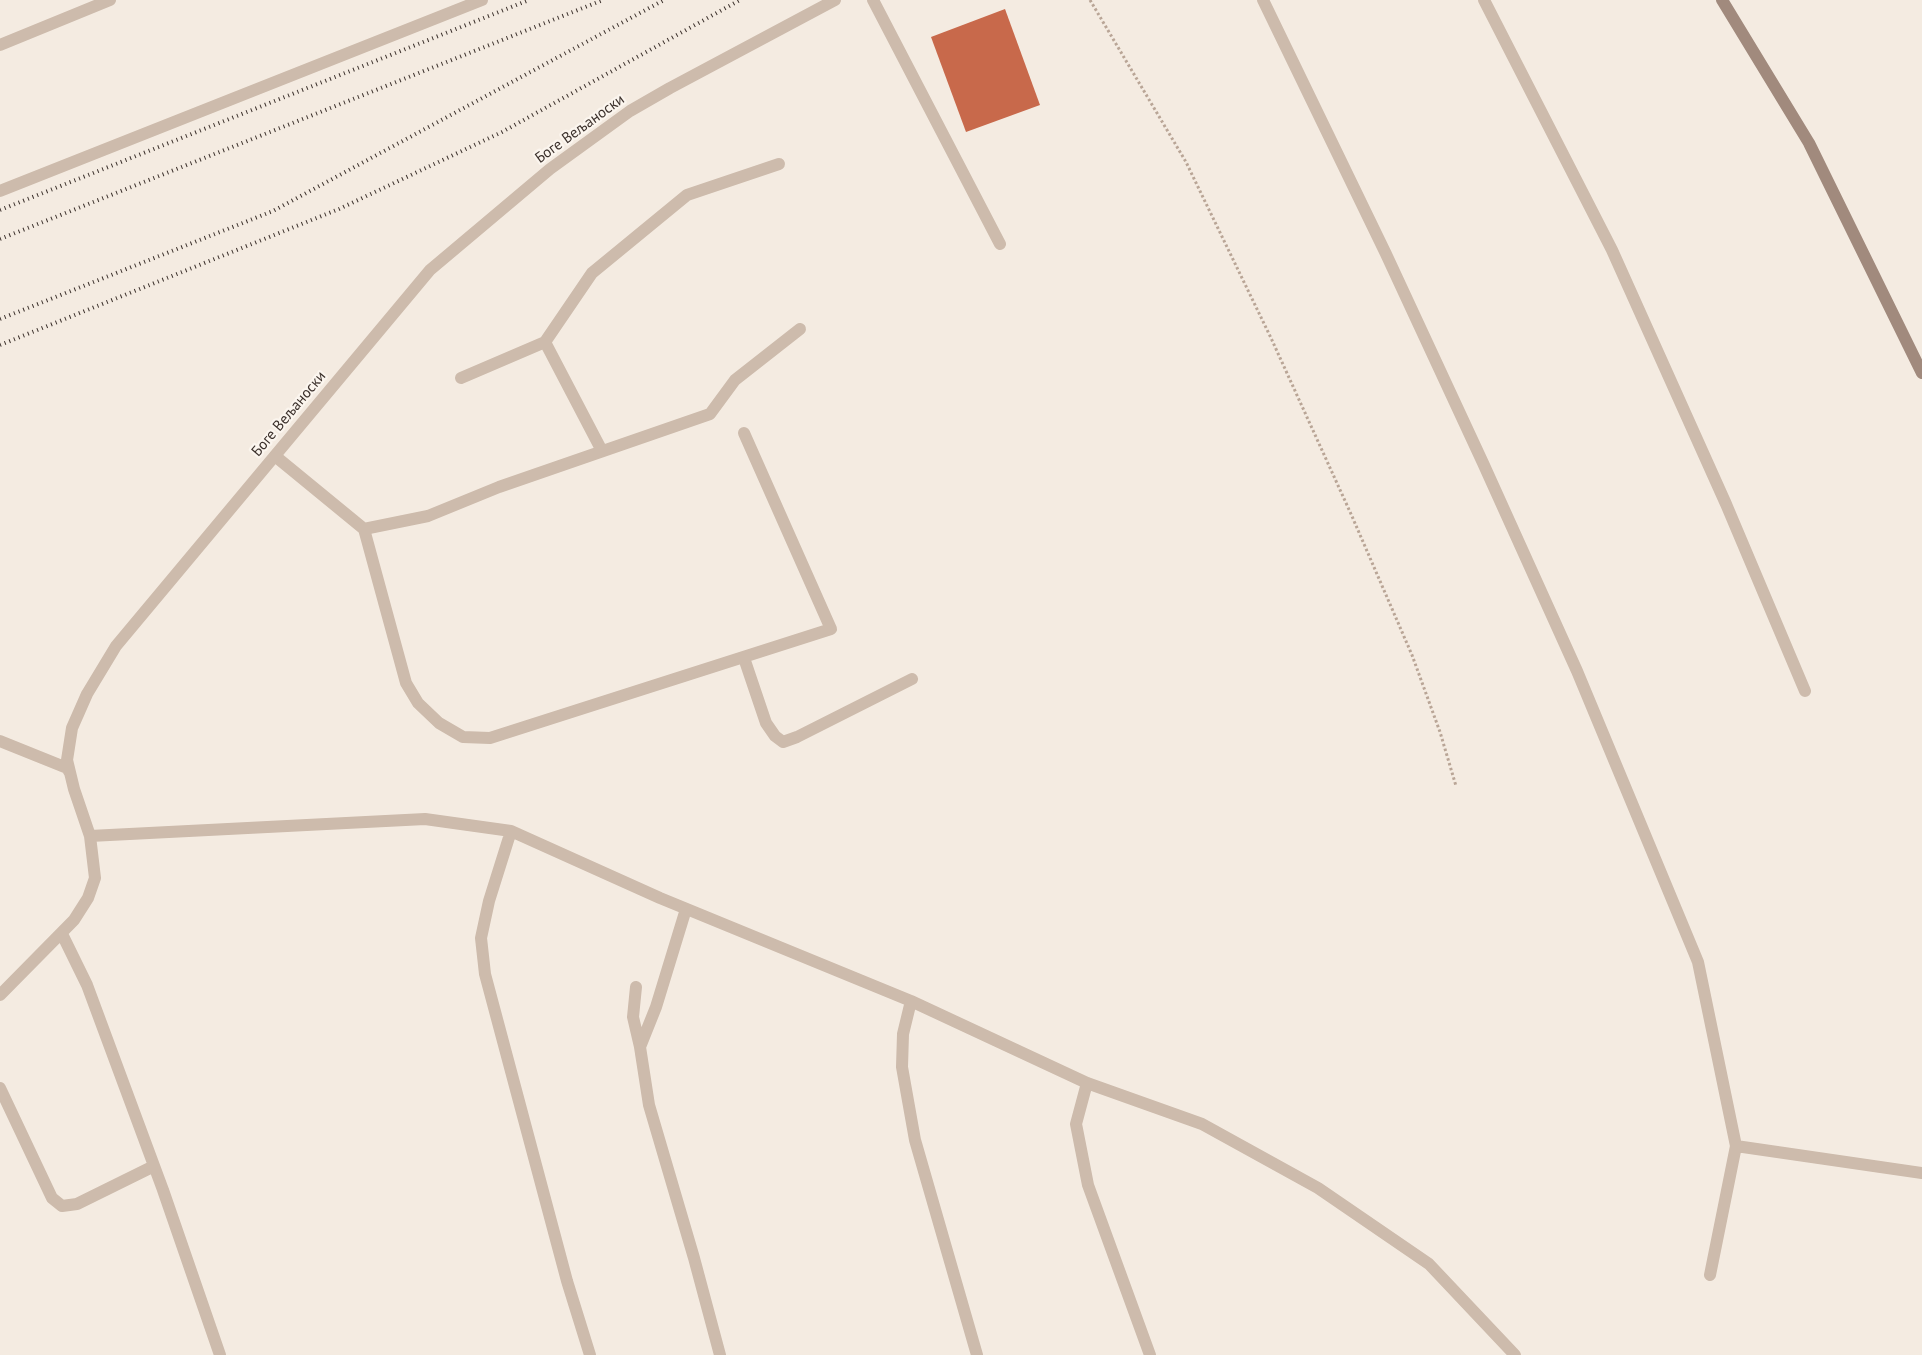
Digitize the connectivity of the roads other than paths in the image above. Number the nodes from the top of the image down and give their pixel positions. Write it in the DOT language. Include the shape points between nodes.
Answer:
graph roads {
  1 [pos="110,0"];
  2 [pos="482,0"];
  3 [pos="835,0"];
  4 [pos="873,0"];
  5 [pos="1263,0"];
  6 [pos="1484,0"];
  7 [pos="1722,0"];
  8 [pos="0,45"];
  9 [pos="779,164"];
  10 [pos="0,191"];
  11 [pos="1000,244"];
  12 [pos="800,329"];
  13 [pos="545,342"];
  14 [pos="1922,373"];
  15 [pos="461,378"];
  16 [pos="744,433"];
  17 [pos="602,451"];
  18 [pos="275,456"];
  19 [pos="364,529"];
  20 [pos="744,658"];
  21 [pos="912,679"];
  22 [pos="1805,692"];
  23 [pos="0,741"];
  24 [pos="70,773"];
  25 [pos="511,831"];
  26 [pos="90,836"];
  27 [pos="686,909"];
  28 [pos="62,934"];
  29 [pos="636,987"];
  30 [pos="0,996"];
  31 [pos="911,1001"];
  32 [pos="640,1047"];
  33 [pos="1087,1083"];
  34 [pos="0,1088"];
  35 [pos="1736,1146"];
  36 [pos="154,1166"];
  37 [pos="1922,1173"];
  38 [pos="1710,1275"];
  39 [pos="220,1355"];
  40 [pos="590,1355"];
  41 [pos="720,1355"];
  42 [pos="977,1355"];
  43 [pos="1150,1355"];
  44 [pos="1515,1355"];
  1 -- 8 [label="street"];
  2 -- 10 [label="street"];
  3 -- 18 [label="street, Боге Вељаноски" via="630,111 550,169 430,270"];
  4 -- 11 [label="street"];
  5 -- 35 [label="street" via="1483,463 1577,671 1698,962"];
  6 -- 22 [label="street" via="1612,250 1726,504"];
  7 -- 14 [label="main road" via="1808,143"];
  9 -- 13 [label="street" via="688,195 592,273"];
  12 -- 17 [label="street" via="735,380 710,414"];
  13 -- 15 [label="street"];
  13 -- 17 [label="street"];
  16 -- 20 [label="street" via="831,629"];
  17 -- 19 [label="street" via="428,516"];
  18 -- 19 [label="street"];
  18 -- 24 [label="street, Боге Вељаноски" via="116,646 87,694 72,728 67,760"];
  19 -- 20 [label="street" via="406,683 418,703 438,723 463,737 490,738"];
  20 -- 21 [label="street" via="766,723 783,742"];
  23 -- 24 [label="street" via="67,768"];
  24 -- 26 [label="street, Боге Вељаноски"];
  25 -- 26 [label="street" via="425,819"];
  25 -- 27 [label="street"];
  25 -- 40 [label="street" via="489,902 482,938 485,974 566,1281"];
  26 -- 28 [label="street, Боге Вељаноски" via="95,878 88,898"];
  27 -- 31 [label="street"];
  27 -- 32 [label="street" via="656,1007"];
  28 -- 30 [label="street, Боге Вељаноски"];
  28 -- 36 [label="street" via="87,985"];
  29 -- 32 [label="street" via="633,1017"];
  31 -- 33 [label="street"];
  31 -- 42 [label="street" via="903,1034 902,1067 915,1140"];
  32 -- 41 [label="street" via="649,1105"];
  33 -- 43 [label="street" via="1076,1124 1088,1185"];
  33 -- 44 [label="street" via="1202,1124 1318,1188 1429,1264"];
  34 -- 36 [label="street" via="52,1198 62,1206 77,1204"];
  35 -- 37 [label="street"];
  35 -- 38 [label="street"];
  36 -- 39 [label="street"];
}
